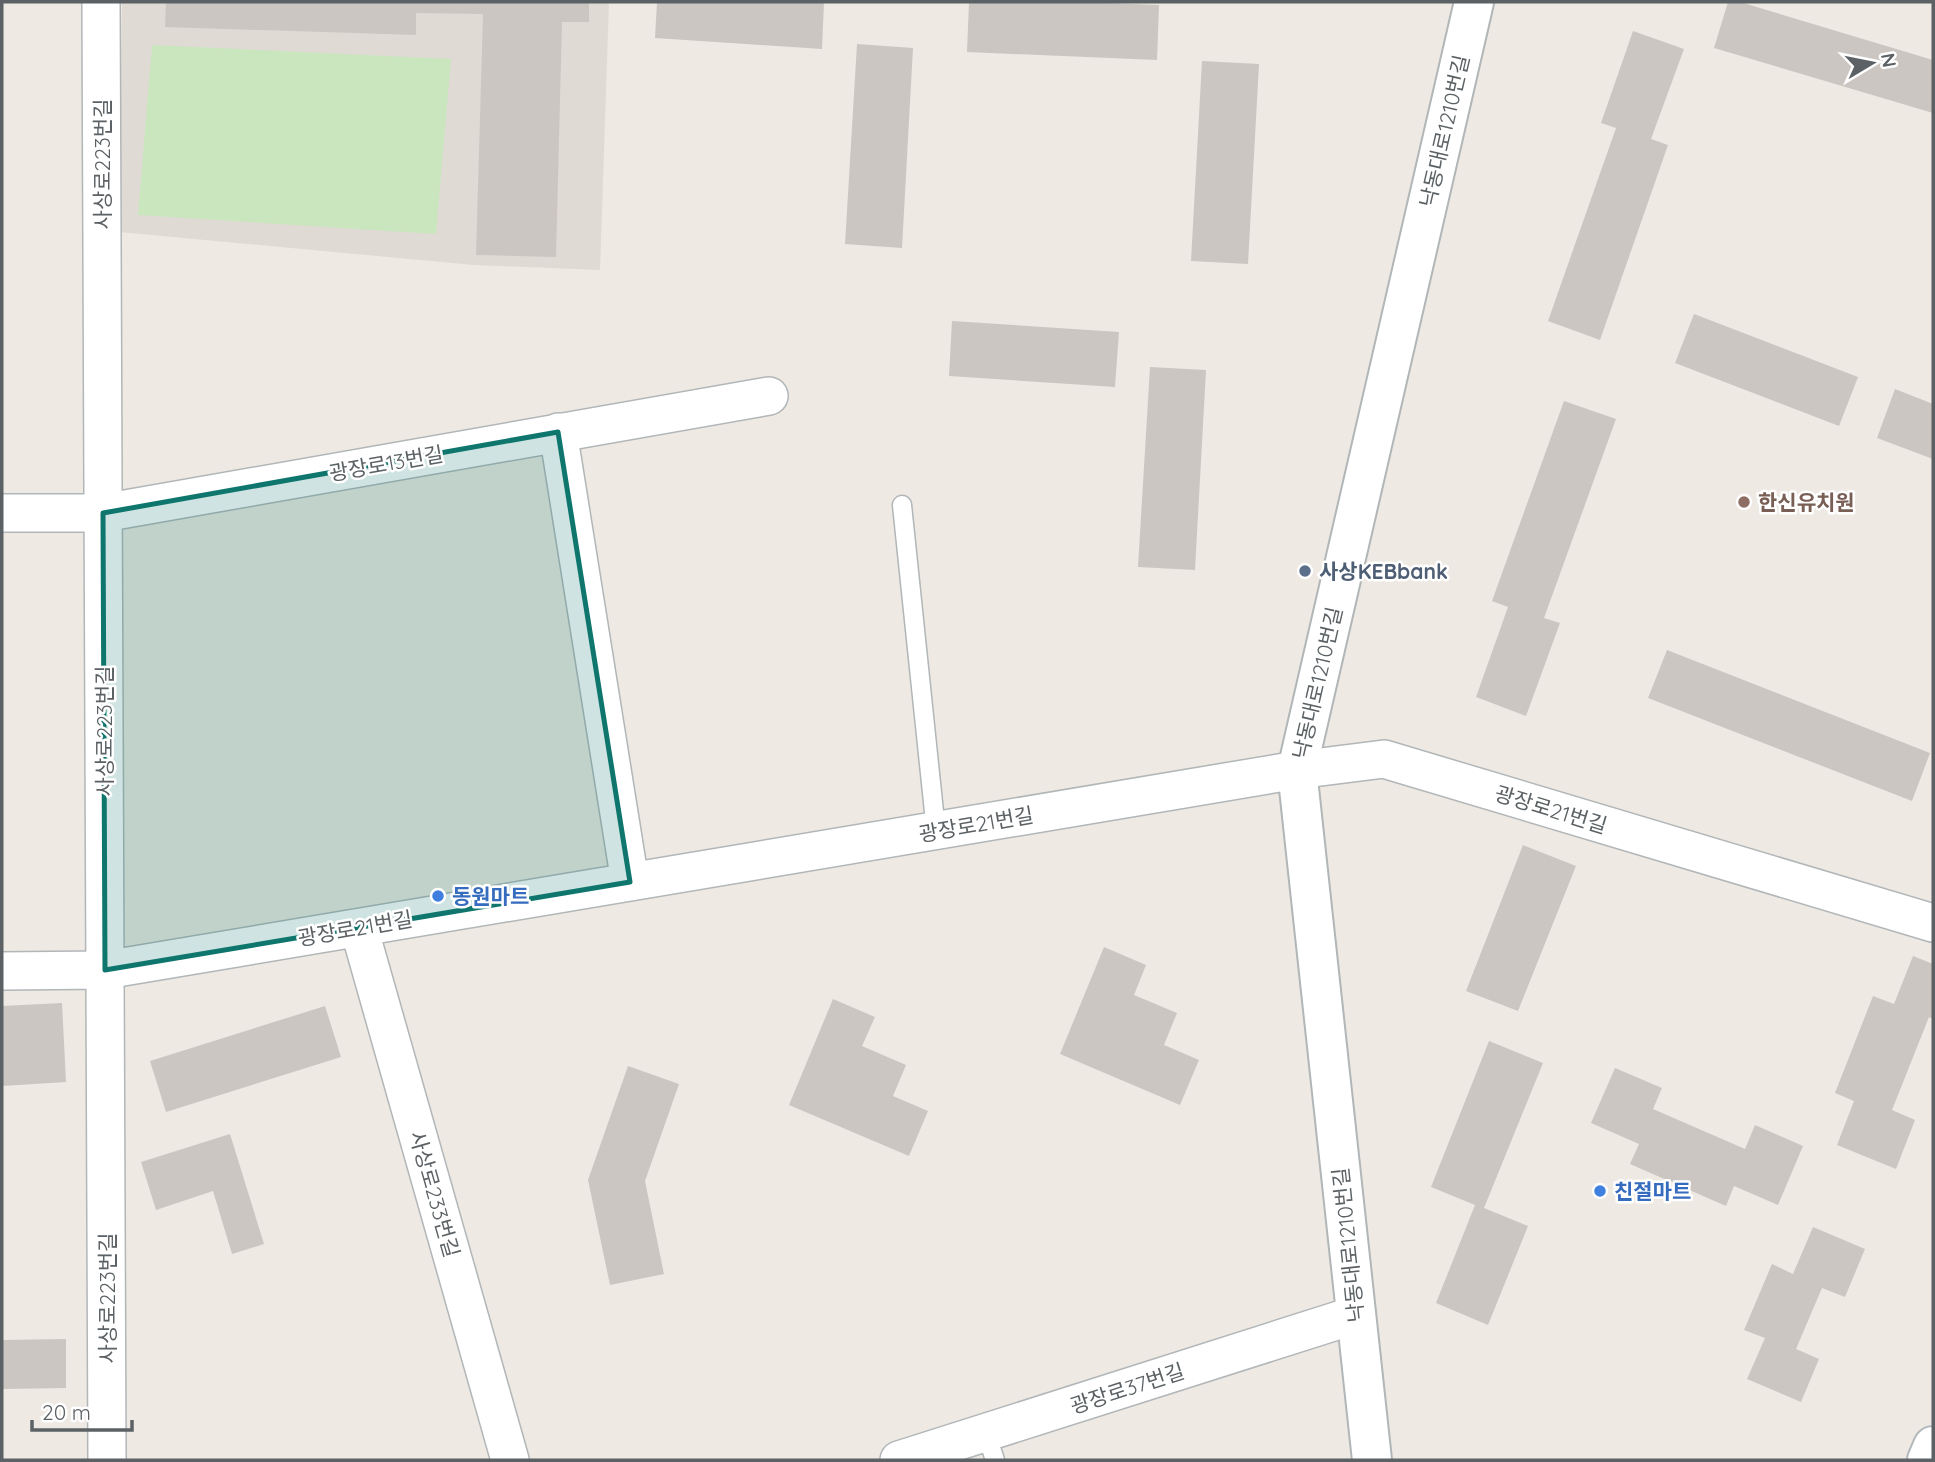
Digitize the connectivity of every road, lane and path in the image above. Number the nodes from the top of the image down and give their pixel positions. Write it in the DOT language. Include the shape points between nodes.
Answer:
graph roads {
  1 [pos="101,2"];
  2 [pos="1474,2"];
  3 [pos="769,396"];
  4 [pos="558,432"];
  5 [pos="902,505"];
  6 [pos="2,513"];
  7 [pos="103,513"];
  8 [pos="1297,770"];
  9 [pos="936,831"];
  10 [pos="630,882"];
  11 [pos="1933,923"];
  12 [pos="359,928"];
  13 [pos="105,970"];
  14 [pos="2,971"];
  15 [pos="1355,1315"];
  16 [pos="990,1446"];
  17 [pos="1933,1446"];
  18 [pos="107,1460"];
  19 [pos="510,1460"];
  20 [pos="899,1460"];
  21 [pos="1372,1460"];
  22 [pos="1927,1460"];
  1 -- 7 [label="street, 사상로223번길"];
  2 -- 8 [label="street, 낙동대로1210번길"];
  3 -- 4 [label="street, 광장로13번길"];
  4 -- 7 [label="street, 광장로13번길"];
  4 -- 10 [label="street"];
  5 -- 9 [label="lane"];
  6 -- 7 [label="street, 광장로13번길"];
  7 -- 13 [label="street, 사상로223번길"];
  8 -- 9 [label="street, 광장로21번길"];
  8 -- 11 [label="street, 광장로21번길" via="1384,759"];
  8 -- 15 [label="street, 낙동대로1210번길"];
  9 -- 10 [label="street, 광장로21번길"];
  10 -- 12 [label="street, 광장로21번길"];
  12 -- 13 [label="street, 광장로21번길"];
  12 -- 19 [label="street, 사상로233번길"];
  13 -- 14 [label="street, 광장로21번길"];
  13 -- 18 [label="street, 사상로223번길"];
  15 -- 16 [label="street, 광장로37번길"];
  15 -- 21 [label="street, 낙동대로1210번길"];
  16 -- 20 [label="street, 광장로37번길"];
  17 -- 22 [label="street"];
}
